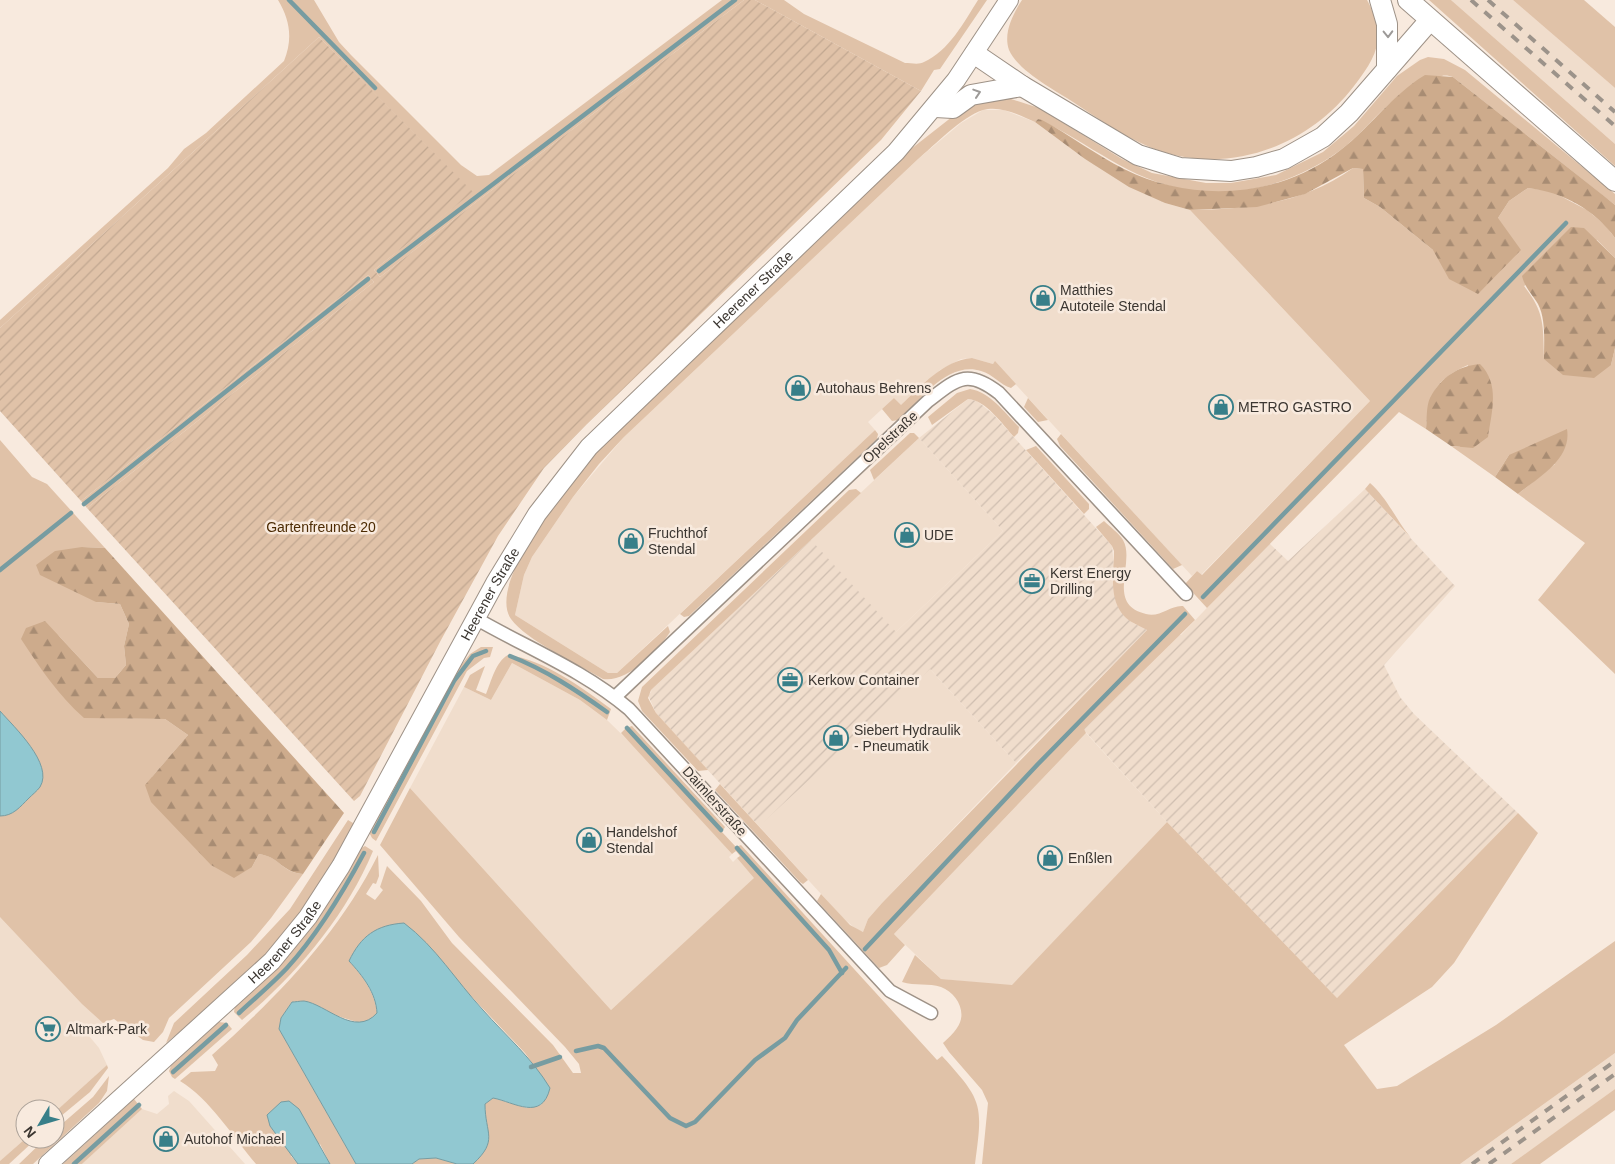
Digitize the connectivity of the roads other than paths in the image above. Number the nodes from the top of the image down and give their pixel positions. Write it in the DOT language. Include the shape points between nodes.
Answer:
graph roads {
  1 [pos="1009,0"];
  2 [pos="1380,0"];
  3 [pos="1408,0"];
  4 [pos="1430,20"];
  5 [pos="975,54"];
  6 [pos="1387,69"];
  7 [pos="1022,86"];
  8 [pos="936,107"];
  9 [pos="1615,181"];
  10 [pos="1186,594"];
  11 [pos="475,618"];
  12 [pos="615,697"];
  13 [pos="931,1013"];
  14 [pos="48,1164"];
  1 -- 5 [label="main road, Heerener Straße"];
  2 -- 6 [label="main road, one-way" via="1388,24"];
  3 -- 4 [label="main road"];
  4 -- 6 [label="main road"];
  4 -- 9 [label="main road"];
  5 -- 7 [label="main road"];
  5 -- 8 [label="main road, Heerener Straße"];
  6 -- 7 [label="main road" via="1349,113 1309,146 1270,164 1218,172 1180,168 1147,159"];
  8 -- 7 [label="main road, one-way" via="953,108 971,95"];
  8 -- 11 [label="main road, Heerener Straße" via="868,180 589,447 537,514"];
  10 -- 12 [label="street, Opelstraße" via="1000,392 983,380 963,378 928,401"];
  11 -- 12 [label="street, Daimlerstraße" via="563,664"];
  11 -- 14 [label="main road, Heerener Straße" via="341,866 292,937 249,982"];
  12 -- 13 [label="street, Daimlerstraße" via="644,724 890,991"];
}
